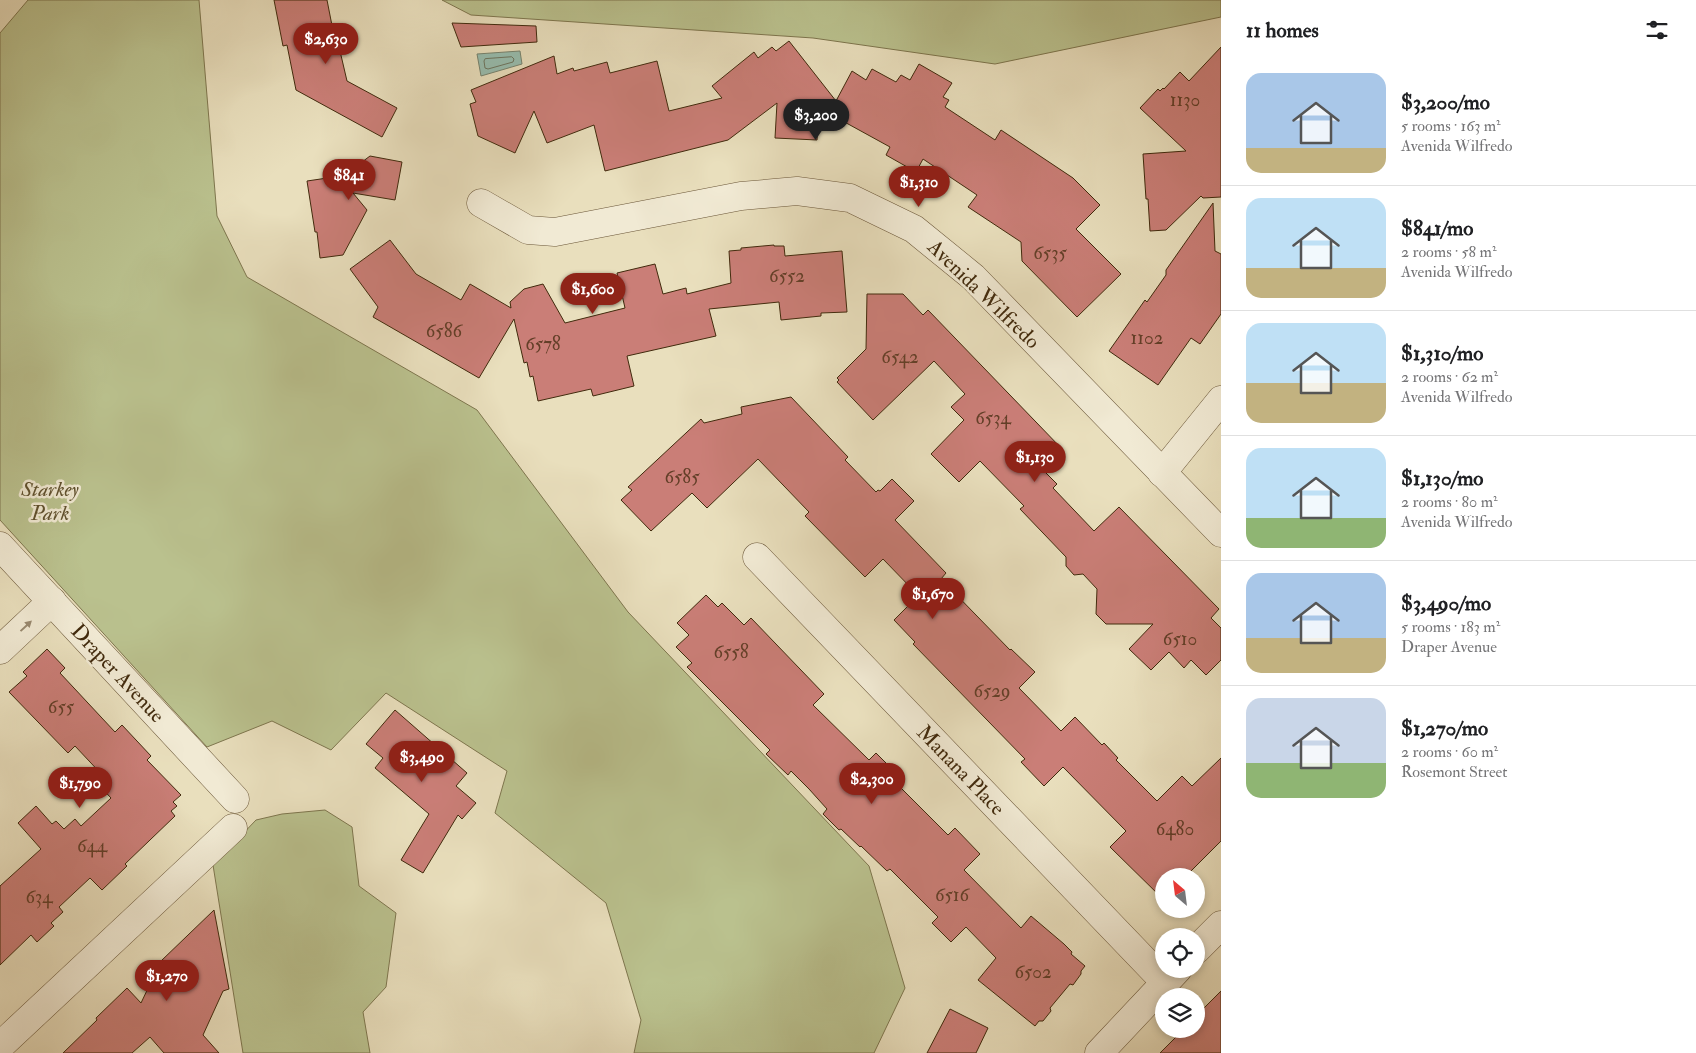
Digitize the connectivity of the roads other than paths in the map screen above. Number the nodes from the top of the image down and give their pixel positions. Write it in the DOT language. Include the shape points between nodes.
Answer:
graph roads {
  1 [pos="481,203"];
  2 [pos="1221,400"];
  3 [pos="1162,473"];
  4 [pos="1221,533"];
  5 [pos="0,546"];
  6 [pos="757,557"];
  7 [pos="52,602"];
  8 [pos="0,650"];
  9 [pos="235,799"];
  10 [pos="234,828"];
  11 [pos="1221,925"];
  12 [pos="1205,941"];
  13 [pos="1155,958"];
  14 [pos="1169,978"];
  15 [pos="0,1046"];
  16 [pos="1099,1053"];
  1 -- 3 [label="street, Avenida Wilfredo" via="528,230 555,232 741,196 797,191 850,198 914,229 973,277"];
  2 -- 3 [label="street"];
  3 -- 4 [label="street, Avenida Wilfredo"];
  5 -- 7 [label="street, Draper Avenue"];
  6 -- 13 [label="street, Manana Place"];
  8 -- 7 [label="street, one-way"];
  7 -- 9 [label="street, Draper Avenue"];
  10 -- 15 [label="street"];
  11 -- 12 [label="street"];
  14 -- 16 [label="street"];
}
